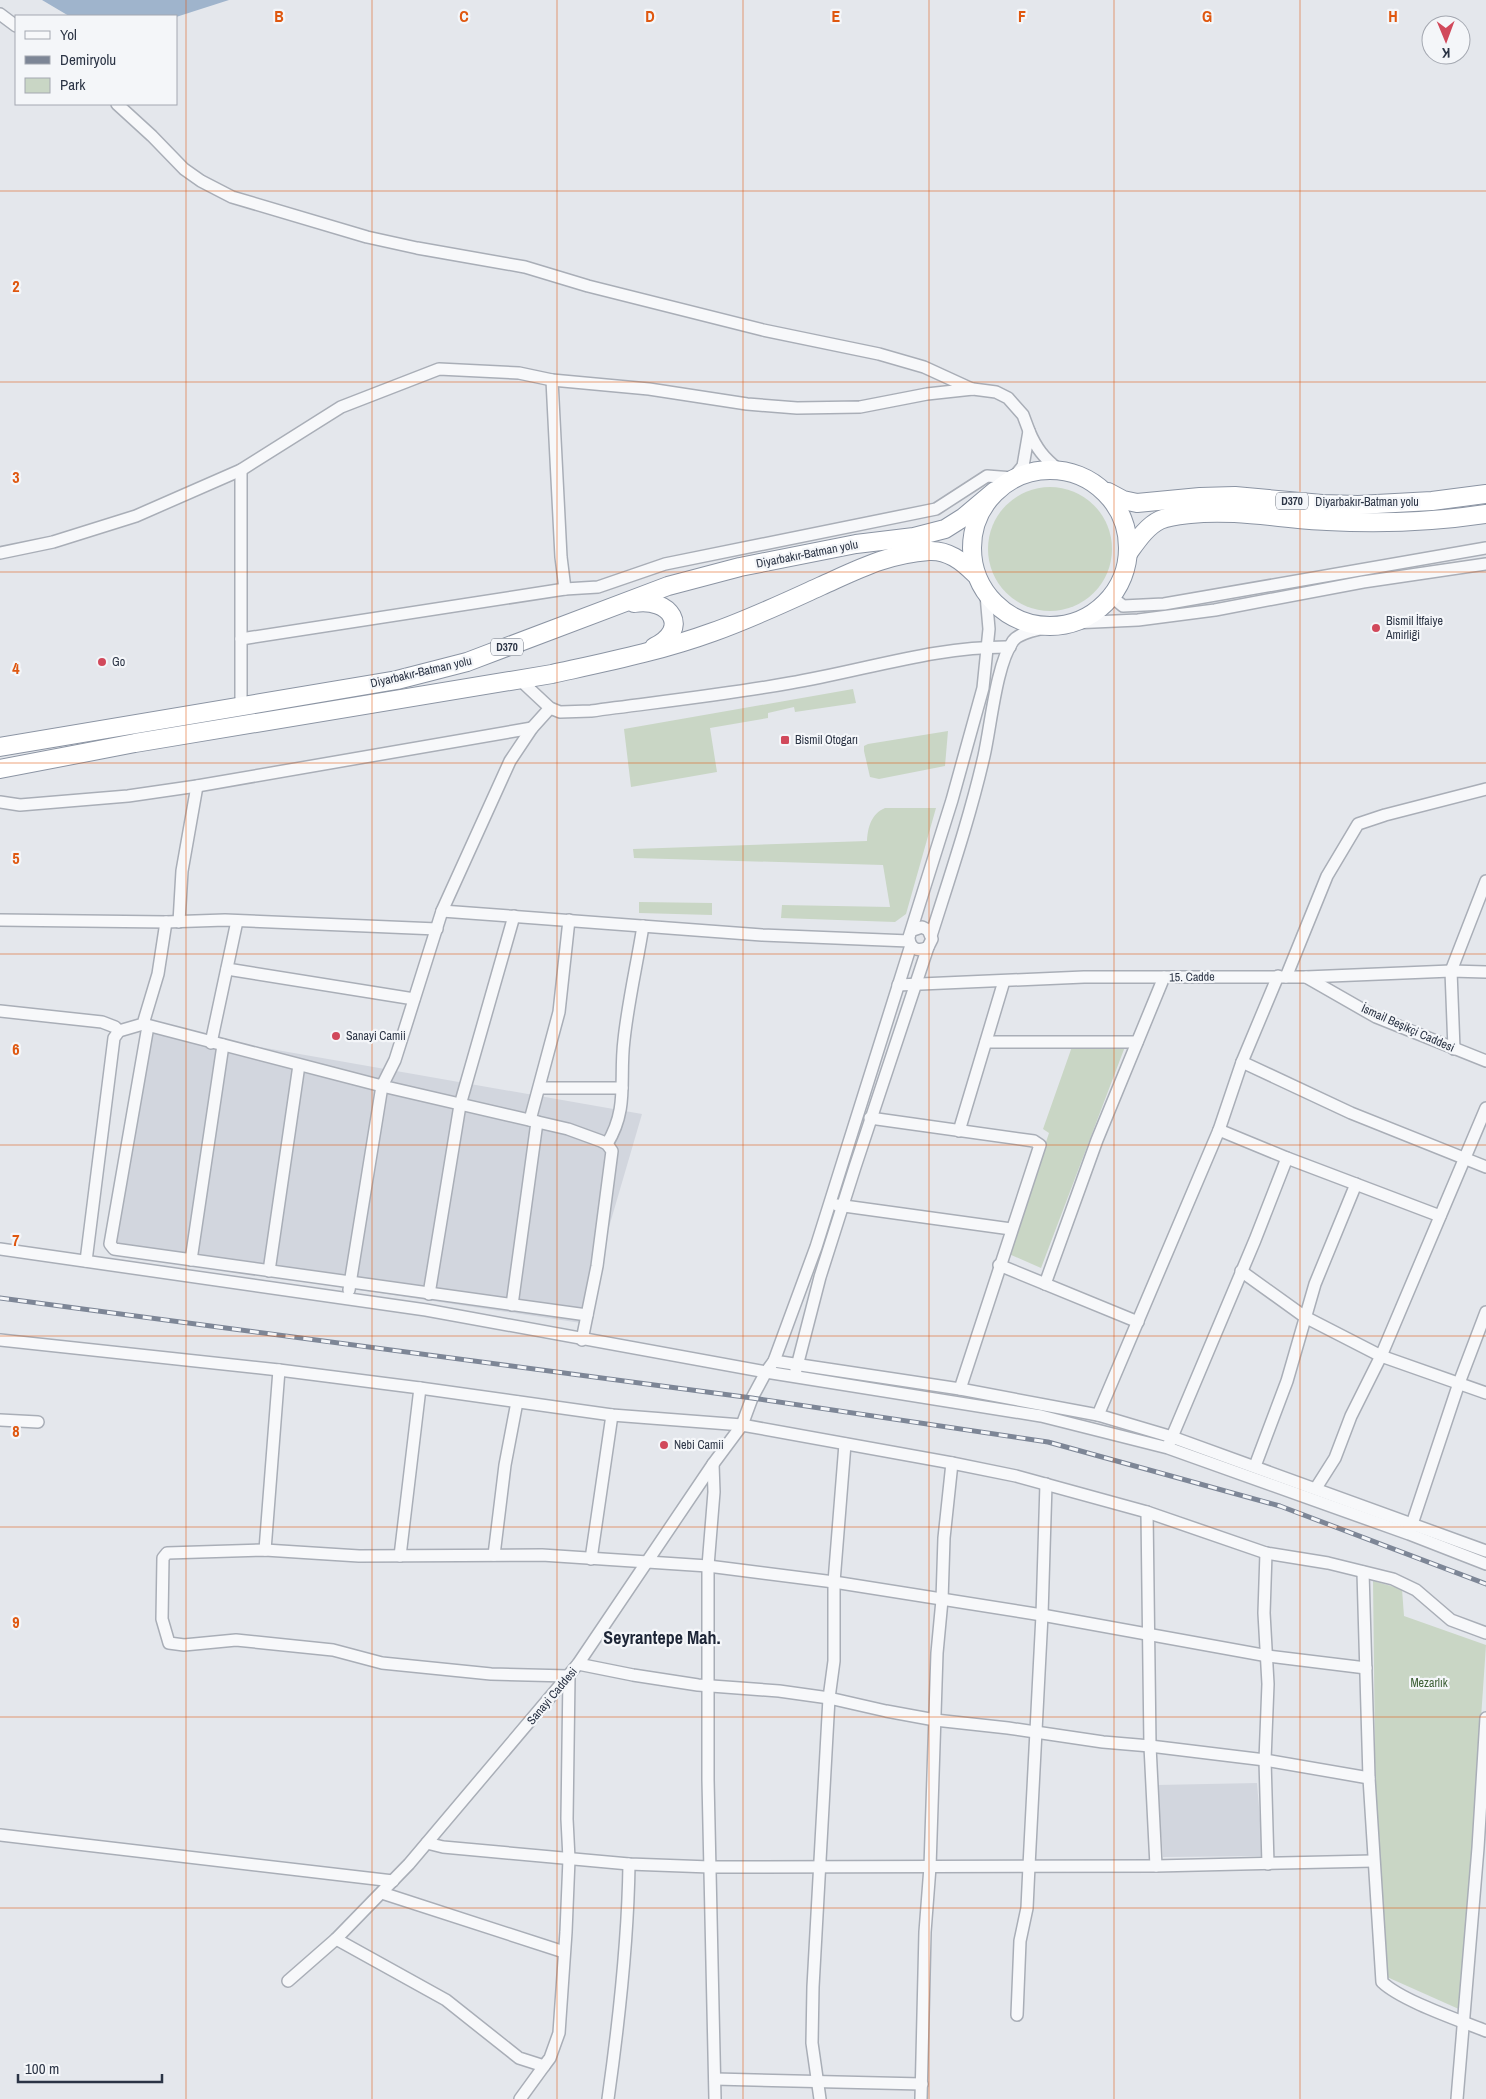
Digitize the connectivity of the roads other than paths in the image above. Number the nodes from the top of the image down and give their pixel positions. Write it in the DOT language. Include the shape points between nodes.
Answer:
graph roads {
  1 [pos="0,14"];
  2 [pos="15,25"];
  3 [pos="118,105"];
  4 [pos="552,380"];
  5 [pos="972,389"];
  6 [pos="1029,432"];
  7 [pos="1058,469"];
  8 [pos="241,470"];
  9 [pos="1013,478"];
  10 [pos="1101,488"];
  11 [pos="995,491"];
  12 [pos="1486,494"];
  13 [pos="1486,514"];
  14 [pos="1486,548"];
  15 [pos="1129,552"];
  16 [pos="0,553"];
  17 [pos="1486,564"];
  18 [pos="975,574"];
  19 [pos="565,589"];
  20 [pos="986,595"];
  21 [pos="1112,596"];
  22 [pos="612,607"];
  23 [pos="1072,623"];
  24 [pos="1048,627"];
  25 [pos="241,640"];
  26 [pos="988,647"];
  27 [pos="1010,647"];
  28 [pos="642,653"];
  29 [pos="519,679"];
  30 [pos="241,706"];
  31 [pos="550,708"];
  32 [pos="532,728"];
  33 [pos="0,747"];
  34 [pos="0,770"];
  35 [pos="197,786"];
  36 [pos="1486,788"];
  37 [pos="0,802"];
  38 [pos="1486,881"];
  39 [pos="442,911"];
  40 [pos="514,916"];
  41 [pos="0,920"];
  42 [pos="237,920"];
  43 [pos="569,920"];
  44 [pos="166,922"];
  45 [pos="179,922"];
  46 [pos="643,926"];
  47 [pos="436,929"];
  48 [pos="931,936"];
  49 [pos="911,939"];
  50 [pos="928,947"];
  51 [pos="227,969"];
  52 [pos="1451,970"];
  53 [pos="1486,972"];
  54 [pos="1282,977"];
  55 [pos="1306,977"];
  56 [pos="1164,978"];
  57 [pos="1004,981"];
  58 [pos="915,985"];
  59 [pos="898,986"];
  60 [pos="414,999"];
  61 [pos="0,1011"];
  62 [pos="146,1025"];
  63 [pos="119,1032"];
  64 [pos="986,1042"];
  65 [pos="1137,1042"];
  66 [pos="217,1044"];
  67 [pos="1454,1049"];
  68 [pos="1486,1061"];
  69 [pos="1242,1062"];
  70 [pos="299,1065"];
  71 [pos="382,1086"];
  72 [pos="540,1088"];
  73 [pos="622,1088"];
  74 [pos="460,1105"];
  75 [pos="1486,1108"];
  76 [pos="870,1118"];
  77 [pos="534,1121"];
  78 [pos="1219,1130"];
  79 [pos="959,1131"];
  80 [pos="607,1144"];
  81 [pos="1287,1158"];
  82 [pos="1464,1159"];
  83 [pos="1486,1167"];
  84 [pos="1356,1184"];
  85 [pos="830,1203"];
  86 [pos="843,1206"];
  87 [pos="1440,1216"];
  88 [pos="1011,1229"];
  89 [pos="0,1249"];
  90 [pos="191,1260"];
  91 [pos="86,1262"];
  92 [pos="999,1265"];
  93 [pos="269,1271"];
  94 [pos="1241,1271"];
  95 [pos="350,1283"];
  96 [pos="1045,1284"];
  97 [pos="429,1294"];
  98 [pos="348,1299"];
  99 [pos="512,1305"];
  100 [pos="1486,1312"];
  101 [pos="587,1315"];
  102 [pos="1305,1317"];
  103 [pos="1138,1322"];
  104 [pos="0,1340"];
  105 [pos="582,1340"];
  106 [pos="1381,1356"];
  107 [pos="774,1361"];
  108 [pos="797,1364"];
  109 [pos="278,1370"];
  110 [pos="766,1372"];
  111 [pos="794,1376"];
  112 [pos="1459,1384"];
  113 [pos="420,1388"];
  114 [pos="960,1389"];
  115 [pos="1486,1393"];
  116 [pos="517,1402"];
  117 [pos="612,1415"];
  118 [pos="1098,1415"];
  119 [pos="0,1420"];
  120 [pos="38,1422"];
  121 [pos="742,1425"];
  122 [pos="1172,1437"];
  123 [pos="845,1444"];
  124 [pos="1168,1448"];
  125 [pos="952,1463"];
  126 [pos="713,1464"];
  127 [pos="1255,1466"];
  128 [pos="1046,1484"];
  129 [pos="1316,1488"];
  130 [pos="1147,1512"];
  131 [pos="1410,1529"];
  132 [pos="265,1550"];
  133 [pos="1486,1551"];
  134 [pos="1266,1553"];
  135 [pos="494,1555"];
  136 [pos="400,1556"];
  137 [pos="591,1559"];
  138 [pos="647,1560"];
  139 [pos="1486,1564"];
  140 [pos="708,1566"];
  141 [pos="1363,1572"];
  142 [pos="834,1582"];
  143 [pos="942,1600"];
  144 [pos="1042,1615"];
  145 [pos="1486,1634"];
  146 [pos="1148,1636"];
  147 [pos="1268,1656"];
  148 [pos="578,1664"];
  149 [pos="1366,1668"];
  150 [pos="568,1676"];
  151 [pos="708,1685"];
  152 [pos="829,1698"];
  153 [pos="1486,1718"];
  154 [pos="934,1720"];
  155 [pos="1035,1731"];
  156 [pos="1150,1746"];
  157 [pos="1265,1760"];
  158 [pos="1484,1763"];
  159 [pos="1369,1778"];
  160 [pos="0,1835"];
  161 [pos="427,1843"];
  162 [pos="1482,1849"];
  163 [pos="569,1859"];
  164 [pos="1373,1860"];
  165 [pos="629,1864"];
  166 [pos="1268,1864"];
  167 [pos="1029,1866"];
  168 [pos="1156,1866"];
  169 [pos="710,1867"];
  170 [pos="930,1867"];
  171 [pos="818,1868"];
  172 [pos="393,1881"];
  173 [pos="382,1893"];
  174 [pos="336,1939"];
  175 [pos="564,1952"];
  176 [pos="288,1981"];
  177 [pos="1017,2015"];
  178 [pos="1464,2022"];
  179 [pos="1486,2031"];
  180 [pos="544,2066"];
  181 [pos="715,2080"];
  182 [pos="819,2082"];
  183 [pos="922,2084"];
  184 [pos="520,2099"];
  185 [pos="608,2099"];
  186 [pos="715,2099"];
  187 [pos="820,2099"];
  188 [pos="921,2099"];
  189 [pos="1457,2099"];
  1 -- 2 [label="street"];
  3 -- 5 [label="street" via="184,169 201,182 232,197 367,237 525,267 763,330 879,354 924,366"];
  4 -- 5 [label="street" via="797,408 860,407"];
  4 -- 8 [label="street" via="519,373 439,369 340,407"];
  4 -- 19 [label="street"];
  5 -- 6 [label="street" via="996,392 1008,398 1024,415"];
  6 -- 7 [label="street" via="1037,449"];
  6 -- 9 [label="street" via="1023,466"];
  7 -- 9 [label="highway" via="1035,470"];
  7 -- 10 [label="highway" via="1080,475"];
  8 -- 16 [label="street" via="136,516 53,542"];
  8 -- 25 [label="street"];
  9 -- 11 [label="highway"];
  9 -- 19 [label="street" via="987,476 936,509 664,564 598,587"];
  10 -- 12 [label="highway, Diyarbakır-Batman yolu / D370" via="1123,500 1137,503 1235,496 1358,505 1432,502"];
  10 -- 15 [label="highway" via="1117,506 1126,528"];
  11 -- 18 [label="highway" via="981,509 972,530 970,553"];
  11 -- 22 [label="highway, Diyarbakır-Batman yolu / D370" via="945,528 914,537 856,544 740,567 668,586"];
  13 -- 15 [label="highway, Diyarbakır-Batman yolu / D370" via="1394,523 1202,513 1161,519"];
  14 -- 21 [label="street" via="1164,604 1124,606"];
  15 -- 21 [label="highway" via="1124,576"];
  17 -- 23 [label="street" via="1363,582 1215,610 1138,620"];
  18 -- 20 [label="highway"];
  18 -- 28 [label="highway, Diyarbakır-Batman yolu" via="950,554 932,551 888,557 714,632"];
  19 -- 25 [label="street"];
  20 -- 24 [label="highway" via="1003,611 1024,623"];
  20 -- 26 [label="street, Sanayi Caddesi"];
  21 -- 23 [label="highway" via="1094,613"];
  22 -- 28 [label="highway" via="645,601 665,607 672,616 671,635"];
  22 -- 30 [label="highway, Diyarbakır-Batman yolu / D370" via="467,662 428,673"];
  23 -- 24 [label="highway"];
  24 -- 27 [label="street" via="1026,633 1015,639"];
  25 -- 30 [label="street"];
  26 -- 27 [label="street"];
  26 -- 31 [label="street" via="935,653 790,683 591,711 560,712"];
  26 -- 49 [label="street, Sanayi Caddesi" via="984,688"];
  27 -- 48 [label="street" via="1001,671 984,756 962,840"];
  28 -- 29 [label="highway, Diyarbakır-Batman yolu"];
  29 -- 31 [label="street"];
  29 -- 34 [label="highway, Diyarbakır-Batman yolu" via="135,743"];
  30 -- 33 [label="highway, Diyarbakır-Batman yolu / D370"];
  31 -- 32 [label="street"];
  32 -- 35 [label="street"];
  32 -- 39 [label="street" via="510,761"];
  35 -- 37 [label="street" via="87,801 20,805"];
  35 -- 45 [label="street" via="182,871"];
  36 -- 54 [label="street" via="1358,824 1328,876"];
  38 -- 52 [label="street"];
  39 -- 40 [label="street"];
  39 -- 47 [label="street"];
  40 -- 43 [label="street"];
  40 -- 74 [label="street"];
  41 -- 44 [label="street"];
  42 -- 45 [label="street"];
  42 -- 47 [label="street"];
  42 -- 51 [label="street"];
  43 -- 46 [label="street"];
  43 -- 72 [label="street" via="559,1012"];
  44 -- 45 [label="street"];
  44 -- 62 [label="street"];
  46 -- 49 [label="street" via="762,935"];
  46 -- 73 [label="street" via="625,1033"];
  47 -- 60 [label="street"];
  48 -- 49 [label="street" via="925,928 918,928"];
  48 -- 50 [label="street"];
  49 -- 50 [label="street" via="917,950"];
  49 -- 59 [label="street, Sanayi Caddesi"];
  50 -- 58 [label="street"];
  51 -- 60 [label="street"];
  51 -- 66 [label="street"];
  52 -- 53 [label="street, 15. Cadde"];
  52 -- 55 [label="street, 15. Cadde"];
  52 -- 67 [label="street"];
  54 -- 55 [label="street, 15. Cadde"];
  54 -- 56 [label="street, 15. Cadde"];
  54 -- 69 [label="street"];
  55 -- 67 [label="street, İsmail Beşikçi Caddesi" via="1376,1017"];
  56 -- 57 [label="street, 15. Cadde"];
  56 -- 65 [label="street"];
  57 -- 58 [label="street, 15. Cadde"];
  57 -- 64 [label="street"];
  58 -- 59 [label="street, 15. Cadde"];
  58 -- 76 [label="street"];
  59 -- 85 [label="street, Sanayi Caddesi"];
  60 -- 71 [label="street" via="395,1060"];
  61 -- 63 [label="street" via="102,1022 115,1026"];
  62 -- 63 [label="street"];
  62 -- 66 [label="street"];
  62 -- 90 [label="street" via="110,1244 116,1250"];
  63 -- 91 [label="street" via="114,1038"];
  64 -- 65 [label="street"];
  64 -- 79 [label="street"];
  65 -- 96 [label="street" via="1097,1140"];
  66 -- 70 [label="street"];
  66 -- 90 [label="street"];
  67 -- 68 [label="street, İsmail Beşikçi Caddesi"];
  69 -- 78 [label="street"];
  69 -- 82 [label="street" via="1351,1113"];
  70 -- 71 [label="street"];
  70 -- 93 [label="street"];
  71 -- 74 [label="street"];
  71 -- 95 [label="street"];
  72 -- 73 [label="street"];
  72 -- 77 [label="street"];
  73 -- 80 [label="street" via="620,1117"];
  74 -- 77 [label="street"];
  74 -- 97 [label="street"];
  75 -- 82 [label="street"];
  76 -- 79 [label="street"];
  76 -- 86 [label="street"];
  77 -- 80 [label="street" via="568,1129"];
  77 -- 99 [label="street"];
  78 -- 81 [label="street"];
  78 -- 103 [label="street"];
  79 -- 88 [label="street" via="1034,1141 1040,1145"];
  80 -- 101 [label="street" via="612,1151 597,1266"];
  81 -- 84 [label="street"];
  81 -- 94 [label="street"];
  82 -- 83 [label="street"];
  82 -- 87 [label="street"];
  84 -- 87 [label="street"];
  84 -- 102 [label="street"];
  85 -- 86 [label="street"];
  85 -- 107 [label="street, Sanayi Caddesi"];
  86 -- 88 [label="street"];
  86 -- 108 [label="street"];
  87 -- 106 [label="street"];
  88 -- 92 [label="street"];
  89 -- 91 [label="street"];
  90 -- 93 [label="street"];
  91 -- 98 [label="street"];
  92 -- 96 [label="street"];
  92 -- 114 [label="street"];
  93 -- 95 [label="street"];
  94 -- 102 [label="street"];
  94 -- 122 [label="street"];
  95 -- 97 [label="street"];
  95 -- 98 [label="street"];
  96 -- 103 [label="street"];
  97 -- 99 [label="street"];
  98 -- 105 [label="street" via="426,1310"];
  99 -- 101 [label="street"];
  100 -- 112 [label="street"];
  101 -- 105 [label="street"];
  102 -- 106 [label="street"];
  102 -- 127 [label="street" via="1287,1381"];
  103 -- 118 [label="street"];
  104 -- 109 [label="street"];
  105 -- 110 [label="street"];
  106 -- 112 [label="street"];
  106 -- 129 [label="street" via="1351,1416 1335,1458"];
  107 -- 108 [label="street"];
  107 -- 110 [label="street, Sanayi Caddesi"];
  108 -- 111 [label="street"];
  108 -- 114 [label="street"];
  109 -- 113 [label="street"];
  109 -- 132 [label="street"];
  110 -- 111 [label="street"];
  110 -- 121 [label="street, Sanayi Caddesi"];
  111 -- 124 [label="street" via="1041,1416"];
  112 -- 115 [label="street"];
  112 -- 131 [label="street"];
  113 -- 116 [label="street"];
  113 -- 136 [label="street"];
  114 -- 118 [label="street"];
  116 -- 117 [label="street"];
  116 -- 135 [label="street" via="505,1464"];
  117 -- 121 [label="street"];
  117 -- 137 [label="street"];
  118 -- 122 [label="street"];
  119 -- 120 [label="street"];
  121 -- 123 [label="street"];
  121 -- 126 [label="street, Sanayi Caddesi"];
  122 -- 124 [label="street"];
  122 -- 127 [label="street"];
  123 -- 125 [label="street"];
  123 -- 142 [label="street"];
  124 -- 131 [label="street"];
  125 -- 128 [label="street"];
  125 -- 143 [label="street" via="944,1538"];
  126 -- 138 [label="street, Sanayi Caddesi"];
  126 -- 140 [label="street"];
  127 -- 129 [label="street"];
  128 -- 130 [label="street"];
  128 -- 144 [label="street"];
  129 -- 131 [label="street"];
  130 -- 134 [label="street"];
  130 -- 146 [label="street"];
  131 -- 133 [label="street"];
  131 -- 139 [label="street"];
  132 -- 136 [label="street"];
  132 -- 150 [label="street" via="167,1552 163,1558 162,1619 169,1643 184,1645 236,1640 333,1650 382,1663 491,1674"];
  134 -- 141 [label="street" via="1328,1562"];
  134 -- 147 [label="street" via="1264,1613"];
  135 -- 136 [label="street"];
  135 -- 137 [label="street"];
  137 -- 138 [label="street"];
  138 -- 140 [label="street"];
  138 -- 148 [label="street, Sanayi Caddesi"];
  140 -- 142 [label="street"];
  140 -- 151 [label="street"];
  141 -- 145 [label="street" via="1393,1579 1416,1590 1451,1620"];
  141 -- 149 [label="street"];
  142 -- 143 [label="street"];
  142 -- 152 [label="street" via="834,1662"];
  143 -- 144 [label="street"];
  143 -- 154 [label="street"];
  144 -- 146 [label="street"];
  144 -- 155 [label="street"];
  146 -- 147 [label="street"];
  146 -- 156 [label="street"];
  147 -- 149 [label="street"];
  147 -- 157 [label="street"];
  148 -- 150 [label="street, Sanayi Caddesi"];
  148 -- 151 [label="street"];
  149 -- 159 [label="street"];
  150 -- 161 [label="street, Sanayi Caddesi"];
  150 -- 163 [label="street"];
  151 -- 152 [label="street"];
  151 -- 169 [label="street"];
  152 -- 154 [label="street"];
  152 -- 171 [label="street"];
  153 -- 158 [label="street"];
  154 -- 155 [label="street"];
  154 -- 170 [label="street"];
  155 -- 156 [label="street"];
  155 -- 167 [label="street"];
  156 -- 157 [label="street"];
  156 -- 168 [label="street"];
  157 -- 159 [label="street"];
  157 -- 166 [label="street"];
  158 -- 162 [label="street"];
  159 -- 164 [label="street"];
  160 -- 172 [label="street"];
  161 -- 163 [label="street"];
  161 -- 172 [label="street, Sanayi Caddesi"];
  162 -- 178 [label="street"];
  163 -- 165 [label="street"];
  163 -- 175 [label="street"];
  164 -- 166 [label="street"];
  164 -- 178 [label="street" via="1382,1982 1403,1996"];
  165 -- 169 [label="street"];
  165 -- 185 [label="street" via="620,2013"];
  166 -- 168 [label="street"];
  167 -- 168 [label="street"];
  167 -- 170 [label="street"];
  167 -- 177 [label="street" via="1027,1908 1020,1941"];
  169 -- 171 [label="street"];
  169 -- 181 [label="street"];
  170 -- 171 [label="street"];
  170 -- 183 [label="street" via="925,1932"];
  171 -- 182 [label="street" via="812,2043"];
  172 -- 173 [label="street, Sanayi Caddesi"];
  173 -- 174 [label="street, Sanayi Caddesi"];
  173 -- 175 [label="street"];
  174 -- 176 [label="street, Sanayi Caddesi"];
  174 -- 180 [label="street" via="446,2000 519,2058"];
  175 -- 180 [label="street" via="559,2033"];
  178 -- 179 [label="street"];
  178 -- 189 [label="street"];
  180 -- 184 [label="street"];
  181 -- 182 [label="street"];
  181 -- 186 [label="street"];
  182 -- 183 [label="street"];
  182 -- 187 [label="street"];
  183 -- 188 [label="street"];
}
